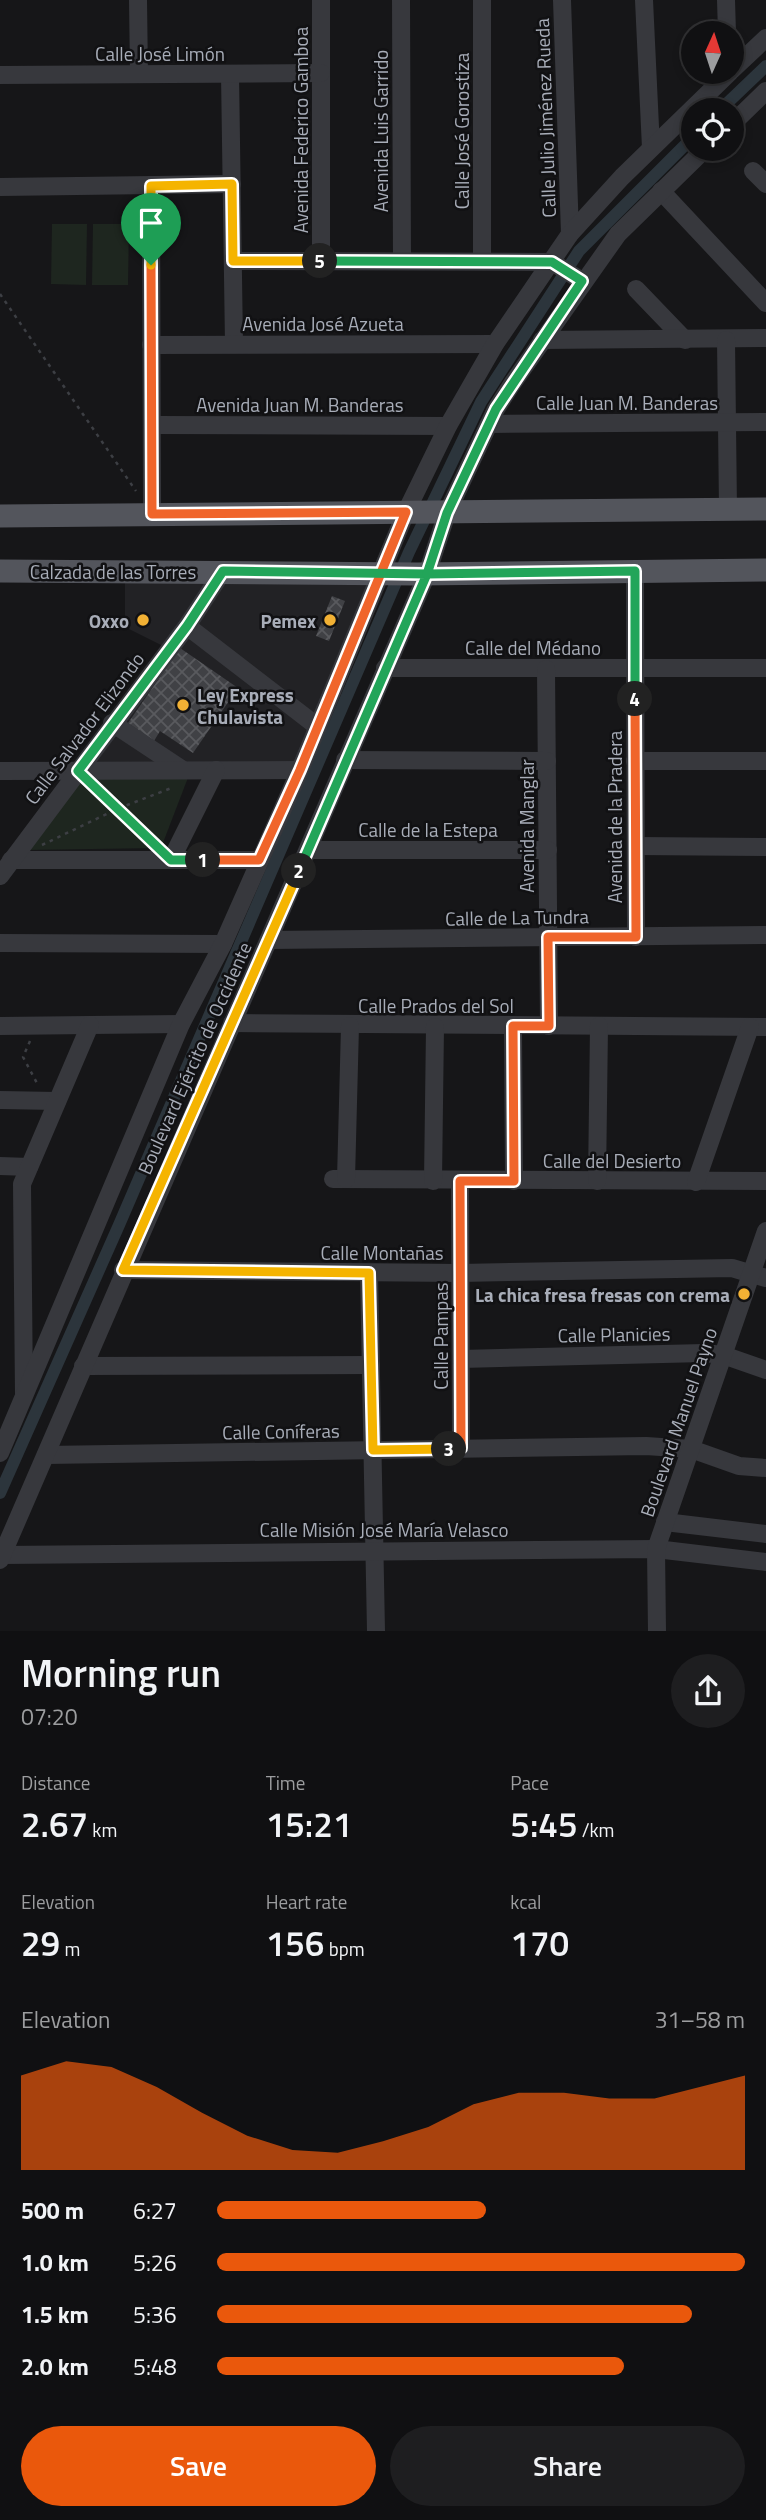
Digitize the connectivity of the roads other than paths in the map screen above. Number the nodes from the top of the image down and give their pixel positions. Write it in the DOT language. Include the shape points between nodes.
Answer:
graph roads {
  1 [pos="138,0"];
  2 [pos="321,0"];
  3 [pos="401,0"];
  4 [pos="482,0"];
  5 [pos="562,0"];
  6 [pos="644,0"];
  7 [pos="726,0"];
  8 [pos="727,21"];
  9 [pos="766,38"];
  10 [pos="744,59"];
  11 [pos="321,73"];
  12 [pos="139,74"];
  13 [pos="230,74"];
  14 [pos="0,75"];
  15 [pos="718,84"];
  16 [pos="766,91"];
  17 [pos="744,112"];
  18 [pos="651,148"];
  19 [pos="692,161"];
  20 [pos="232,184"];
  21 [pos="151,186"];
  22 [pos="0,187"];
  23 [pos="661,191"];
  24 [pos="570,234"];
  25 [pos="233,261"];
  26 [pos="321,261"];
  27 [pos="402,261"];
  28 [pos="482,261"];
  29 [pos="554,263"];
  30 [pos="578,279"];
  31 [pos="636,289"];
  32 [pos="766,303"];
  33 [pos="766,338"];
  34 [pos="542,340"];
  35 [pos="685,340"];
  36 [pos="726,340"];
  37 [pos="234,344"];
  38 [pos="495,344"];
  39 [pos="152,345"];
  40 [pos="766,422"];
  41 [pos="729,423"];
  42 [pos="489,424"];
  43 [pos="152,425"];
  44 [pos="448,426"];
  45 [pos="728,509"];
  46 [pos="766,509"];
  47 [pos="428,513"];
  48 [pos="152,514"];
  49 [pos="0,516"];
  50 [pos="766,570"];
  51 [pos="0,571"];
  52 [pos="223,571"];
  53 [pos="635,571"];
  54 [pos="405,573"];
  55 [pos="187,626"];
  56 [pos="385,668"];
  57 [pos="546,668"];
  58 [pos="635,668"];
  59 [pos="766,668"];
  60 [pos="113,723"];
  61 [pos="318,727"];
  62 [pos="345,760"];
  63 [pos="547,761"];
  64 [pos="635,761"];
  65 [pos="766,761"];
  66 [pos="216,770"];
  67 [pos="300,770"];
  68 [pos="0,771"];
  69 [pos="78,771"];
  70 [pos="181,777"];
  71 [pos="636,846"];
  72 [pos="766,847"];
  73 [pos="308,850"];
  74 [pos="548,850"];
  75 [pos="11,860"];
  76 [pos="171,860"];
  77 [pos="259,860"];
  78 [pos="0,876"];
  79 [pos="766,936"];
  80 [pos="548,937"];
  81 [pos="636,937"];
  82 [pos="269,940"];
  83 [pos="0,943"];
  84 [pos="223,944"];
  85 [pos="232,1023"];
  86 [pos="181,1024"];
  87 [pos="90,1025"];
  88 [pos="0,1026"];
  89 [pos="350,1026"];
  90 [pos="513,1026"];
  91 [pos="549,1026"];
  92 [pos="599,1026"];
  93 [pos="435,1027"];
  94 [pos="758,1027"];
  95 [pos="0,1100"];
  96 [pos="51,1101"];
  97 [pos="0,1166"];
  98 [pos="29,1167"];
  99 [pos="433,1181"];
  100 [pos="460,1181"];
  101 [pos="514,1181"];
  102 [pos="597,1181"];
  103 [pos="766,1181"];
  104 [pos="696,1182"];
  105 [pos="766,1231"];
  106 [pos="123,1270"];
  107 [pos="369,1273"];
  108 [pos="460,1273"];
  109 [pos="759,1276"];
  110 [pos="723,1355"];
  111 [pos="461,1359"];
  112 [pos="371,1365"];
  113 [pos="83,1366"];
  114 [pos="766,1370"];
  115 [pos="24,1402"];
  116 [pos="6,1424"];
  117 [pos="461,1448"];
  118 [pos="691,1449"];
  119 [pos="373,1450"];
  120 [pos="0,1453"];
  121 [pos="46,1455"];
  122 [pos="766,1468"];
  123 [pos="665,1522"];
  124 [pos="766,1534"];
  125 [pos="656,1549"];
  126 [pos="374,1550"];
  127 [pos="1,1557"];
  128 [pos="766,1562"];
  129 [pos="376,1631"];
  130 [pos="657,1631"];
  1 -- 12 [label="street"];
  2 -- 11 [label="street, Avenida Federico Gamboa"];
  3 -- 27 [label="street, Avenida Luis Garrido"];
  4 -- 28 [label="street, Calle José Gorostiza"];
  5 -- 24 [label="street, Calle Julio Jiménez Rueda"];
  6 -- 18 [label="street"];
  7 -- 8 [label="street"];
  9 -- 10 [label="street"];
  11 -- 13 [label="street, Calle José Limón"];
  11 -- 26 [label="street, Avenida Federico Gamboa"];
  12 -- 13 [label="street, Calle José Limón"];
  12 -- 14 [label="street, Calle José Limón"];
  13 -- 20 [label="street"];
  15 -- 18 [label="street"];
  16 -- 17 [label="street"];
  18 -- 24 [label="street"];
  19 -- 23 [label="street"];
  20 -- 21 [label="street"];
  20 -- 25 [label="street"];
  21 -- 22 [label="street"];
  21 -- 39 [label="street"];
  23 -- 30 [label="street"];
  23 -- 32 [label="street"];
  24 -- 29 [label="street"];
  25 -- 26 [label="street"];
  25 -- 37 [label="street"];
  26 -- 27 [label="street"];
  27 -- 28 [label="street"];
  28 -- 29 [label="street"];
  29 -- 30 [label="street"];
  29 -- 38 [label="street"];
  30 -- 34 [label="street"];
  31 -- 35 [label="street"];
  33 -- 36 [label="street"];
  34 -- 35 [label="street"];
  34 -- 42 [label="street"];
  35 -- 36 [label="street"];
  36 -- 41 [label="street"];
  37 -- 38 [label="street, Avenida José Azueta"];
  37 -- 39 [label="street, Avenida José Azueta"];
  38 -- 44 [label="street"];
  39 -- 43 [label="street"];
  40 -- 41 [label="street, Calle Juan M. Banderas"];
  41 -- 42 [label="street, Calle Juan M. Banderas"];
  41 -- 45 [label="street"];
  42 -- 47 [label="street"];
  43 -- 44 [label="street, Avenida Juan M. Banderas"];
  43 -- 48 [label="street"];
  44 -- 47 [label="street"];
  45 -- 46 [label="main road"];
  45 -- 47 [label="main road"];
  47 -- 48 [label="main road"];
  47 -- 54 [label="street"];
  47 -- 54 [label="street"];
  48 -- 49 [label="main road"];
  50 -- 53 [label="main road, Calzada de las Torres"];
  51 -- 52 [label="main road, Calzada de las Torres"];
  52 -- 54 [label="main road, Calzada de las Torres"];
  52 -- 55 [label="street, Calle Salvador Elizondo"];
  53 -- 54 [label="main road, Calzada de las Torres"];
  53 -- 58 [label="street, Avenida de la Pradera"];
  54 -- 56 [label="street, Boulevard Ejército de Occidente"];
  54 -- 61 [label="street, Boulevard Ejército de Occidente"];
  55 -- 60 [label="street, Calle Salvador Elizondo"];
  55 -- 61 [label="street"];
  56 -- 57 [label="street, Calle del Médano"];
  56 -- 62 [label="street, Boulevard Ejército de Occidente"];
  57 -- 58 [label="street, Calle del Médano"];
  57 -- 63 [label="street, Avenida Manglar"];
  58 -- 59 [label="street, Calle del Médano"];
  58 -- 64 [label="street, Avenida de la Pradera"];
  60 -- 69 [label="street, Calle Salvador Elizondo"];
  60 -- 70 [label="street"];
  61 -- 67 [label="street, Boulevard Ejército de Occidente"];
  62 -- 63 [label="street"];
  62 -- 73 [label="street, Boulevard Ejército de Occidente"];
  63 -- 74 [label="street, Avenida Manglar"];
  64 -- 65 [label="street"];
  64 -- 71 [label="street, Avenida de la Pradera"];
  66 -- 67 [label="street"];
  66 -- 70 [label="street"];
  66 -- 76 [label="street"];
  67 -- 77 [label="street, Boulevard Ejército de Occidente"];
  68 -- 69 [label="street"];
  69 -- 70 [label="street"];
  69 -- 75 [label="street, Calle Salvador Elizondo"];
  71 -- 72 [label="street"];
  71 -- 81 [label="street, Avenida de la Pradera"];
  73 -- 74 [label="street, Calle de la Estepa"];
  73 -- 82 [label="street, Boulevard Ejército de Occidente"];
  74 -- 80 [label="street, Avenida Manglar"];
  75 -- 76 [label="street"];
  75 -- 78 [label="street, Calle Salvador Elizondo"];
  76 -- 77 [label="street"];
  77 -- 84 [label="street, Boulevard Ejército de Occidente"];
  79 -- 81 [label="street, Calle de La Tundra"];
  80 -- 81 [label="street, Calle de La Tundra"];
  80 -- 82 [label="street, Calle de La Tundra"];
  80 -- 91 [label="street, Avenida Manglar"];
  82 -- 85 [label="street, Boulevard Ejército de Occidente"];
  83 -- 84 [label="street"];
  84 -- 86 [label="street, Boulevard Ejército de Occidente"];
  85 -- 89 [label="street, Calle Prados del Sol"];
  85 -- 106 [label="street, Boulevard Ejército de Occidente"];
  86 -- 87 [label="street"];
  86 -- 115 [label="street, Boulevard Ejército de Occidente"];
  87 -- 88 [label="street"];
  87 -- 96 [label="street"];
  89 -- 93 [label="street, Calle Prados del Sol"];
  89 -- 99 [label="street, Calle del Desierto" via="339,1179"];
  90 -- 91 [label="street, Calle Prados del Sol"];
  90 -- 93 [label="street, Calle Prados del Sol"];
  90 -- 101 [label="street"];
  91 -- 92 [label="street, Calle Prados del Sol"];
  92 -- 94 [label="street, Calle Prados del Sol"];
  92 -- 102 [label="street"];
  93 -- 99 [label="street"];
  94 -- 104 [label="street"];
  95 -- 96 [label="street"];
  96 -- 98 [label="street"];
  97 -- 98 [label="street"];
  98 -- 115 [label="street" via="20,1199"];
  99 -- 100 [label="street, Calle del Desierto"];
  100 -- 101 [label="street, Calle del Desierto"];
  100 -- 108 [label="street, Calle Pampas"];
  101 -- 102 [label="street, Calle del Desierto"];
  102 -- 104 [label="street, Calle del Desierto"];
  103 -- 104 [label="street, Calle del Desierto"];
  105 -- 109 [label="street, Boulevard Manuel Payno"];
  106 -- 107 [label="street, Calle Montañas"];
  106 -- 113 [label="street, Boulevard Ejército de Occidente"];
  107 -- 108 [label="street, Calle Montañas"];
  107 -- 112 [label="street"];
  108 -- 109 [label="street, Calle Montañas" via="732,1268"];
  108 -- 111 [label="street, Calle Pampas"];
  109 -- 110 [label="street, Boulevard Manuel Payno"];
  110 -- 111 [label="street, Calle Planicies"];
  110 -- 114 [label="street, Calle Planicies"];
  110 -- 118 [label="street, Boulevard Manuel Payno"];
  111 -- 117 [label="street, Calle Pampas"];
  112 -- 113 [label="street"];
  112 -- 119 [label="street"];
  113 -- 121 [label="street, Boulevard Ejército de Occidente"];
  115 -- 116 [label="street, Boulevard Ejército de Occidente"];
  116 -- 120 [label="street, Boulevard Ejército de Occidente"];
  117 -- 118 [label="street, Calle Coníferas"];
  117 -- 119 [label="street, Calle Coníferas"];
  118 -- 122 [label="street, Calle Coníferas" via="739,1466"];
  118 -- 123 [label="street, Boulevard Manuel Payno"];
  119 -- 121 [label="street, Calle Coníferas"];
  119 -- 126 [label="street"];
  121 -- 127 [label="street, Boulevard Ejército de Occidente"];
  123 -- 124 [label="street"];
  123 -- 125 [label="street, Boulevard Manuel Payno"];
  125 -- 126 [label="street, Calle Misión José María Velasco"];
  125 -- 128 [label="street, Calle Misión José María Velasco"];
  125 -- 130 [label="street, Boulevard Manuel Payno"];
  126 -- 127 [label="street, Calle Misión José María Velasco"];
  126 -- 129 [label="street"];
}
